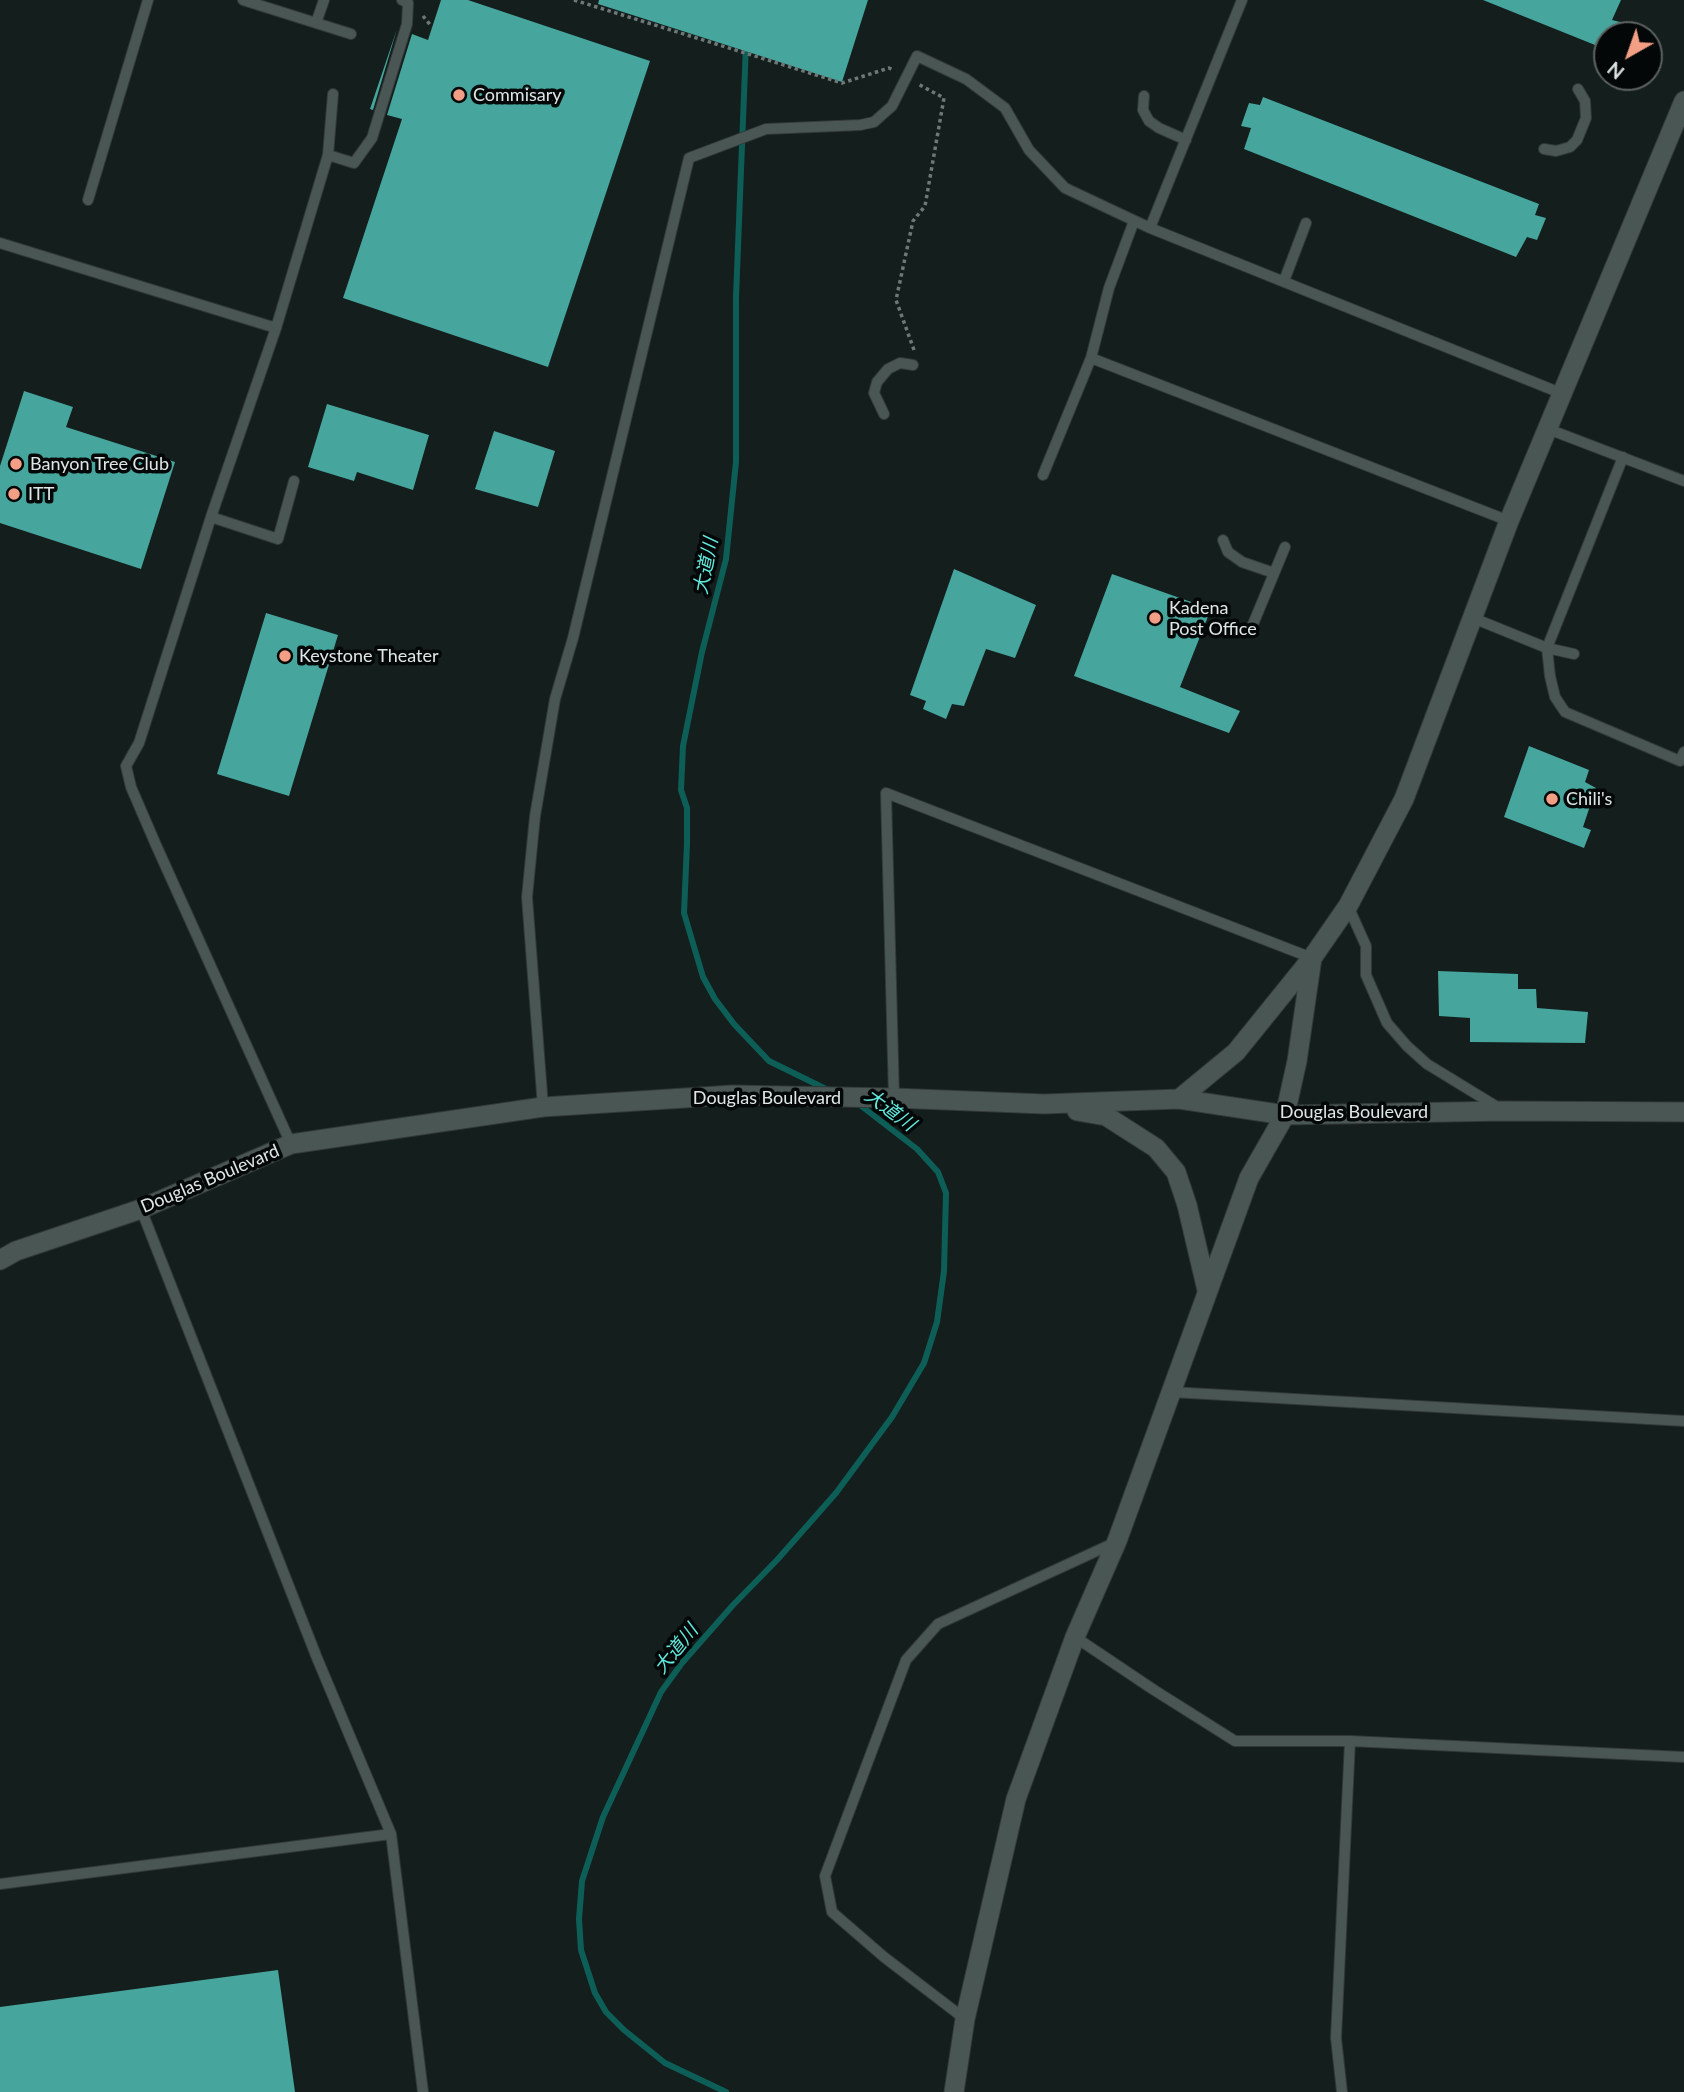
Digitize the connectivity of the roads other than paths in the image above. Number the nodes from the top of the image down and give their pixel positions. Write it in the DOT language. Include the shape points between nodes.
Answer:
graph roads {
  1 [pos="148,0"];
  2 [pos="243,0"];
  3 [pos="324,0"];
  4 [pos="402,0"];
  5 [pos="1242,0"];
  6 [pos="316,23"];
  7 [pos="351,34"];
  8 [pos="1577,89"];
  9 [pos="333,94"];
  10 [pos="1144,96"];
  11 [pos="1684,101"];
  12 [pos="1677,138"];
  13 [pos="1186,140"];
  14 [pos="1544,149"];
  15 [pos="328,155"];
  16 [pos="88,200"];
  17 [pos="1134,220"];
  18 [pos="1306,223"];
  19 [pos="1150,228"];
  20 [pos="0,243"];
  21 [pos="1284,281"];
  22 [pos="276,328"];
  23 [pos="1091,358"];
  24 [pos="915,361"];
  25 [pos="1563,394"];
  26 [pos="884,414"];
  27 [pos="1548,429"];
  28 [pos="1623,457"];
  29 [pos="1043,475"];
  30 [pos="294,481"];
  31 [pos="1684,481"];
  32 [pos="212,517"];
  33 [pos="1509,521"];
  34 [pos="1223,540"];
  35 [pos="1285,547"];
  36 [pos="1275,573"];
  37 [pos="1473,618"];
  38 [pos="1251,629"];
  39 [pos="1547,648"];
  40 [pos="1574,654"];
  41 [pos="1684,752"];
  42 [pos="1348,906"];
  43 [pos="1312,958"];
  44 [pos="894,1098"];
  45 [pos="1179,1099"];
  46 [pos="1044,1104"];
  47 [pos="544,1108"];
  48 [pos="1504,1111"];
  49 [pos="1684,1112"];
  50 [pos="1285,1115"];
  51 [pos="290,1144"];
  52 [pos="141,1209"];
  53 [pos="5,1254"];
  54 [pos="1208,1292"];
  55 [pos="1171,1392"];
  56 [pos="1684,1421"];
  57 [pos="1117,1541"];
  58 [pos="1074,1637"];
  59 [pos="1350,1741"];
  60 [pos="1684,1757"];
  61 [pos="391,1834"];
  62 [pos="0,1884"];
  63 [pos="965,2019"];
  64 [pos="423,2092"];
  65 [pos="954,2092"];
  66 [pos="1342,2092"];
  1 -- 16 [label="lane"];
  2 -- 6 [label="lane"];
  3 -- 6 [label="lane"];
  4 -- 15 [label="lane" via="408,3 407,24 372,138 354,163"];
  5 -- 13 [label="lane"];
  6 -- 7 [label="lane"];
  8 -- 14 [label="lane" via="1585,101 1586,118 1577,140 1556,151"];
  9 -- 15 [label="lane"];
  10 -- 13 [label="lane" via="1143,110 1149,121"];
  11 -- 12 [label="street"];
  12 -- 25 [label="street"];
  13 -- 19 [label="lane"];
  15 -- 22 [label="lane"];
  17 -- 19 [label="lane"];
  17 -- 23 [label="lane" via="1109,288"];
  17 -- 47 [label="lane" via="1065,188 1029,149 1005,108 966,79 917,56 892,106 874,122 766,129 689,158 555,699 535,816 527,897"];
  18 -- 21 [label="lane"];
  19 -- 21 [label="lane"];
  20 -- 22 [label="lane"];
  21 -- 25 [label="lane"];
  22 -- 32 [label="lane"];
  23 -- 29 [label="lane"];
  23 -- 33 [label="lane"];
  24 -- 26 [label="lane" via="888,369 877,382 874,393"];
  25 -- 27 [label="street"];
  27 -- 28 [label="lane"];
  27 -- 33 [label="street"];
  28 -- 31 [label="lane"];
  28 -- 39 [label="lane"];
  30 -- 32 [label="lane" via="278,539"];
  32 -- 51 [label="lane" via="139,743 126,766 146,822"];
  33 -- 37 [label="street"];
  34 -- 36 [label="lane" via="1228,552 1242,562"];
  35 -- 36 [label="lane"];
  36 -- 38 [label="lane"];
  37 -- 39 [label="lane"];
  37 -- 42 [label="street" via="1404,799"];
  39 -- 40 [label="lane"];
  39 -- 41 [label="lane" via="1555,697 1565,712 1680,761"];
  42 -- 43 [label="street"];
  42 -- 48 [label="lane" via="1366,946 1366,975 1387,1023 1427,1064"];
  43 -- 44 [label="lane" via="886,793"];
  43 -- 45 [label="street" via="1236,1052"];
  43 -- 50 [label="street"];
  44 -- 46 [label="street, Douglas Boulevard"];
  44 -- 47 [label="street, Douglas Boulevard" via="732,1096"];
  45 -- 46 [label="street, Douglas Boulevard"];
  45 -- 50 [label="street, Douglas Boulevard"];
  46 -- 54 [label="street" via="1106,1116 1156,1148 1176,1172 1188,1205"];
  47 -- 51 [label="street, Douglas Boulevard"];
  48 -- 49 [label="street, Douglas Boulevard"];
  48 -- 50 [label="street, Douglas Boulevard"];
  50 -- 54 [label="street" via="1248,1178"];
  51 -- 52 [label="street, Douglas Boulevard"];
  52 -- 53 [label="street, Douglas Boulevard"];
  52 -- 61 [label="lane"];
  54 -- 55 [label="street"];
  55 -- 56 [label="lane"];
  55 -- 57 [label="street"];
  57 -- 58 [label="street"];
  57 -- 63 [label="lane" via="938,1624 906,1660 825,1876 832,1912"];
  58 -- 59 [label="lane" via="1235,1741"];
  58 -- 63 [label="street" via="1016,1799"];
  59 -- 60 [label="lane"];
  59 -- 66 [label="lane" via="1336,2038"];
  61 -- 62 [label="lane"];
  61 -- 64 [label="lane"];
  63 -- 65 [label="street"];
}
